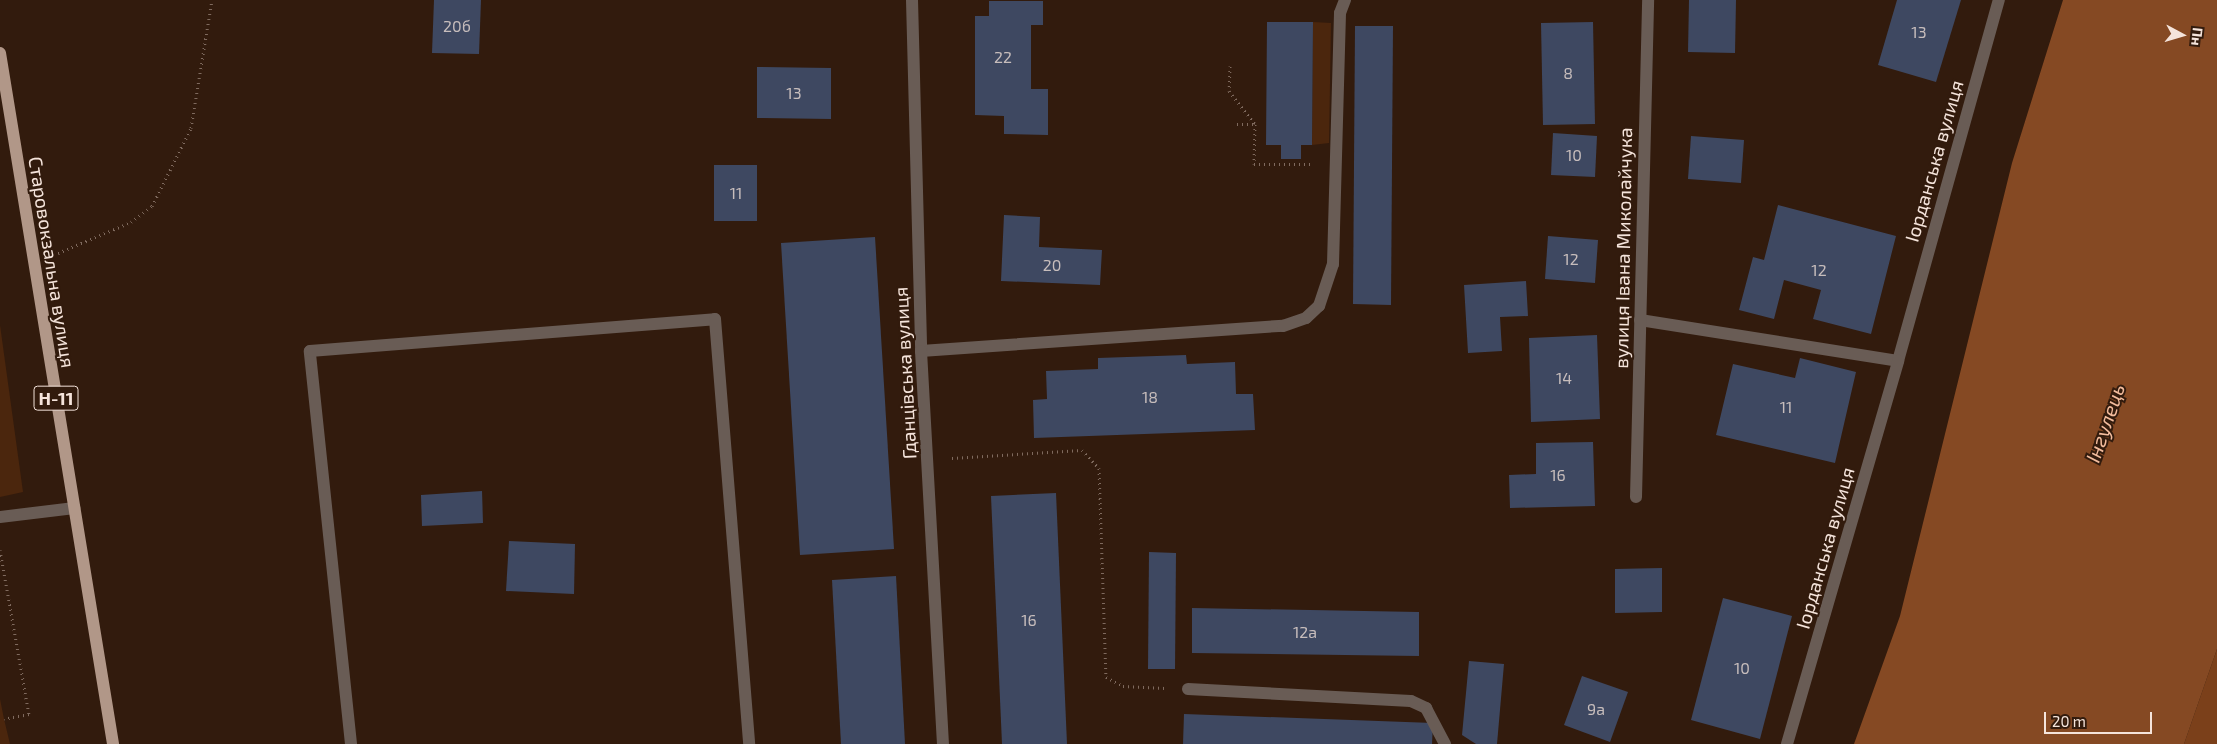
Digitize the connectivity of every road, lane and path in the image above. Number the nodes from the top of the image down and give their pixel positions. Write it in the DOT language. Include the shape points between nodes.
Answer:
graph roads {
  1 [pos="212,0"];
  2 [pos="912,0"];
  3 [pos="1344,0"];
  4 [pos="1648,0"];
  5 [pos="1999,0"];
  6 [pos="0,53"];
  7 [pos="1230,66"];
  8 [pos="1237,124"];
  9 [pos="1255,124"];
  10 [pos="1336,164"];
  11 [pos="32,264"];
  12 [pos="1640,320"];
  13 [pos="921,351"];
  14 [pos="1898,361"];
  15 [pos="927,459"];
  16 [pos="1636,497"];
  17 [pos="74,508"];
  18 [pos="0,517"];
  19 [pos="0,550"];
  20 [pos="1188,689"];
  21 [pos="4,719"];
  22 [pos="113,744"];
  23 [pos="351,744"];
  24 [pos="749,744"];
  25 [pos="943,744"];
  26 [pos="1445,744"];
  27 [pos="1787,744"];
  1 -- 11 [label="path" via="191,128 152,206 131,222"];
  2 -- 13 [label="street, Гданцівська вулиця"];
  3 -- 10 [label="street" via="1340,13"];
  4 -- 12 [label="street, вулиця Івана Миколайчука"];
  5 -- 14 [label="street, Іорданська вулиця"];
  6 -- 11 [label="main road, Старовокзальна вулиця / Н-11"];
  7 -- 9 [label="path" via="1229,91"];
  8 -- 9 [label="path"];
  9 -- 10 [label="path" via="1254,164"];
  10 -- 13 [label="street" via="1333,264 1319,306 1306,318 1283,326"];
  11 -- 17 [label="main road, Старовокзальна вулиця / Н-11"];
  12 -- 14 [label="street"];
  12 -- 16 [label="street, вулиця Івана Миколайчука"];
  13 -- 15 [label="street, Гданцівська вулиця"];
  14 -- 27 [label="street, Іорданська вулиця"];
  15 -- 20 [label="path" via="1082,450 1099,468 1106,677 1123,686"];
  15 -- 25 [label="street, Гданцівська вулиця"];
  17 -- 18 [label="street"];
  17 -- 22 [label="main road, Старовокзальна вулиця / Н-11"];
  19 -- 21 [label="path" via="29,714"];
  20 -- 26 [label="street" via="1412,701 1426,708"];
  23 -- 24 [label="street" via="310,351 714,319"];
}
